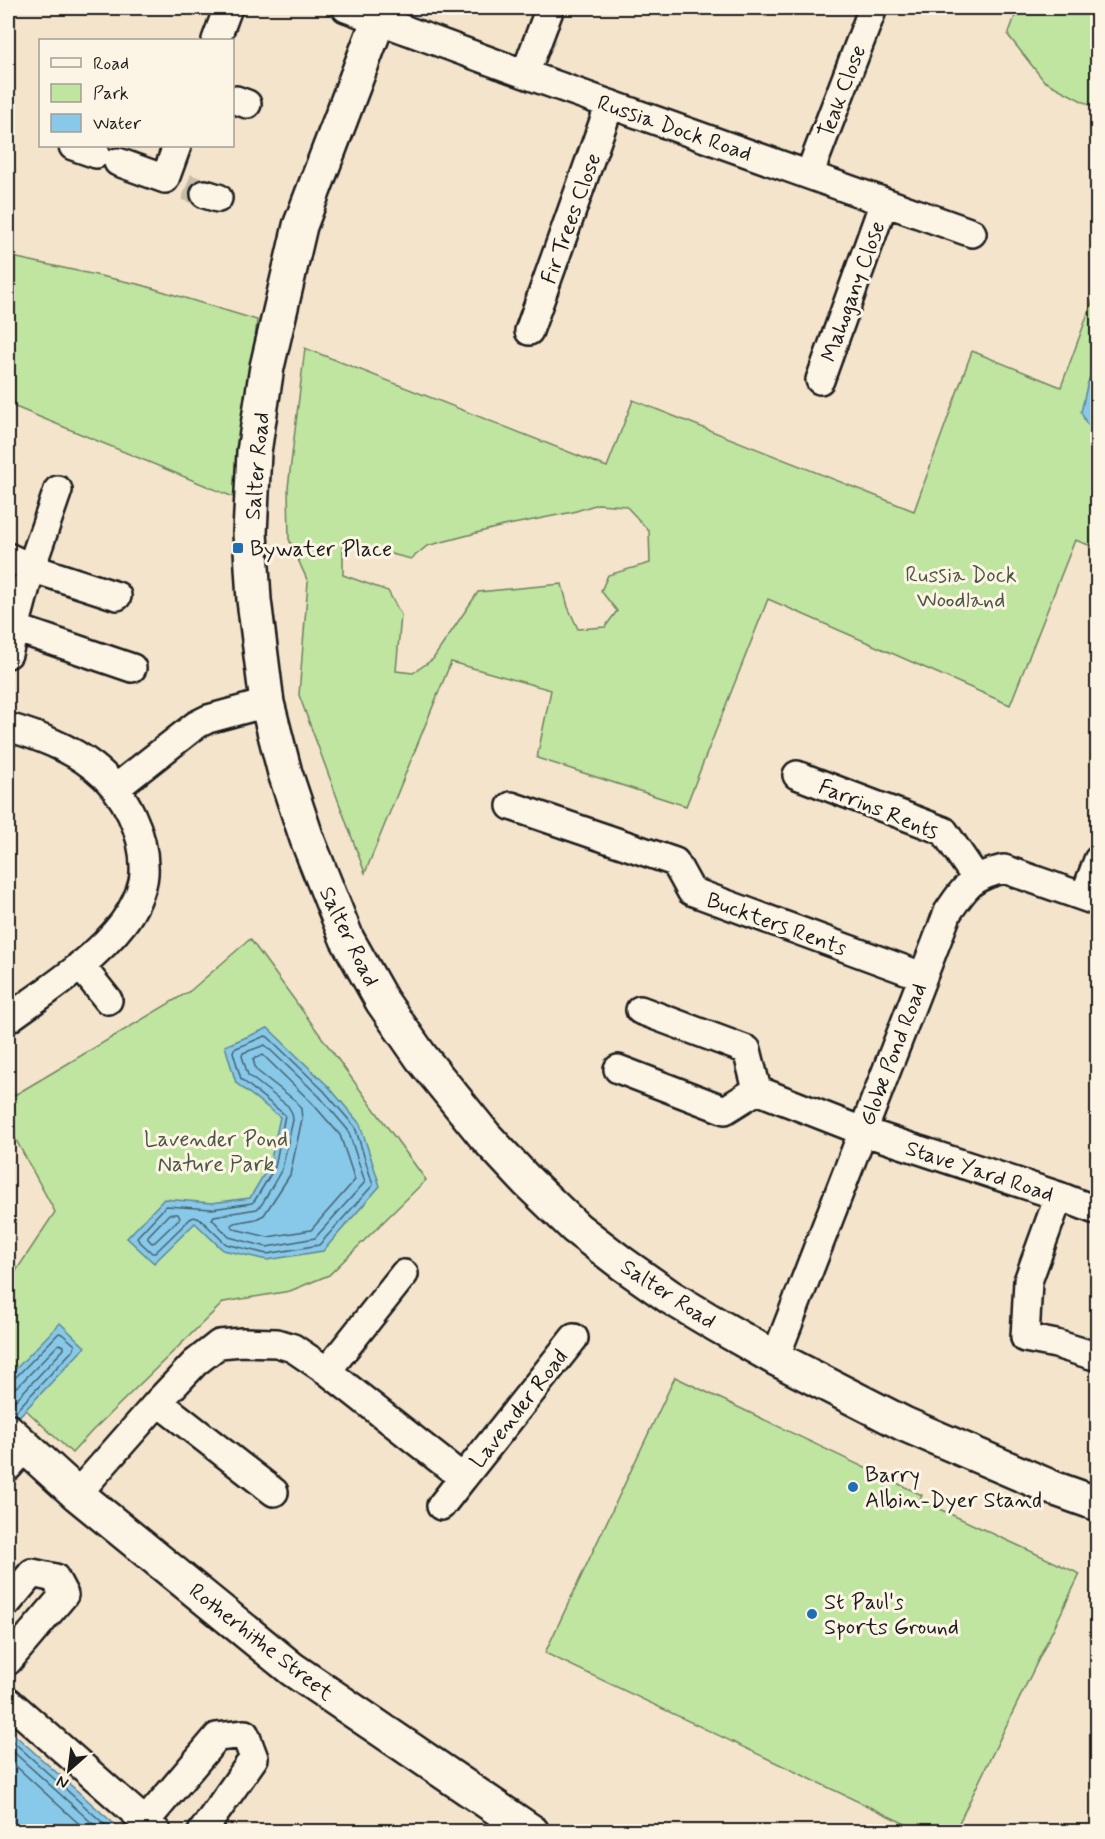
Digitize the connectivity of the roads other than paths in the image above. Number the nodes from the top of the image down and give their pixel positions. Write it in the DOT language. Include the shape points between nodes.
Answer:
graph roads {
  1 [pos="228,8"];
  2 [pos="346,8"];
  3 [pos="550,8"];
  4 [pos="873,8"];
  5 [pos="381,14"];
  6 [pos="216,39"];
  7 [pos="525,74"];
  8 [pos="610,104"];
  9 [pos="177,147"];
  10 [pos="95,154"];
  11 [pos="809,175"];
  12 [pos="884,202"];
  13 [pos="972,232"];
  14 [pos="529,331"];
  15 [pos="820,380"];
  16 [pos="58,490"];
  17 [pos="19,562"];
  18 [pos="117,596"];
  19 [pos="15,628"];
  20 [pos="8,654"];
  21 [pos="132,668"];
  22 [pos="267,703"];
  23 [pos="8,727"];
  24 [pos="796,775"];
  25 [pos="116,788"];
  26 [pos="511,806"];
  27 [pos="1098,860"];
  28 [pos="976,878"];
  29 [pos="1091,899"];
  30 [pos="80,965"];
  31 [pos="922,976"];
  32 [pos="108,1000"];
  33 [pos="640,1010"];
  34 [pos="8,1019"];
  35 [pos="618,1069"];
  36 [pos="757,1090"];
  37 [pos="862,1131"];
  38 [pos="1059,1196"];
  39 [pos="1098,1211"];
  40 [pos="404,1274"];
  41 [pos="574,1338"];
  42 [pos="1098,1357"];
  43 [pos="775,1358"];
  44 [pos="327,1371"];
  45 [pos="158,1402"];
  46 [pos="14,1446"];
  47 [pos="463,1478"];
  48 [pos="274,1492"];
  49 [pos="77,1494"];
  50 [pos="1098,1504"];
  51 [pos="441,1506"];
  52 [pos="8,1602"];
  53 [pos="8,1661"];
  54 [pos="8,1701"];
  55 [pos="151,1827"];
  56 [pos="202,1832"];
  57 [pos="532,1832"];
  1 -- 6 [label="street"];
  2 -- 5 [label="street, Russia Dock Road"];
  3 -- 7 [label="street"];
  4 -- 11 [label="street, Teak Close"];
  5 -- 7 [label="street, Russia Dock Road"];
  5 -- 22 [label="main road, Salter Road" via="300,226 267,367 254,452 250,533"];
  7 -- 8 [label="street, Russia Dock Road"];
  8 -- 11 [label="street, Russia Dock Road"];
  8 -- 14 [label="street, Fir Trees Close"];
  9 -- 10 [label="street" via="193,189"];
  11 -- 12 [label="street, Russia Dock Road"];
  12 -- 13 [label="street, Russia Dock Road"];
  12 -- 15 [label="street, Mahogany Close"];
  16 -- 17 [label="street"];
  17 -- 18 [label="street"];
  17 -- 19 [label="street"];
  19 -- 20 [label="street"];
  19 -- 21 [label="street"];
  22 -- 25 [label="street" via="196,725"];
  22 -- 43 [label="main road, Salter Road" via="307,839 347,939 382,1001 421,1057 485,1136 576,1228 670,1297"];
  23 -- 25 [label="street" via="64,747"];
  24 -- 28 [label="street, Farrins Rents" via="944,831"];
  25 -- 30 [label="street" via="143,847 144,876 125,921 110,940"];
  26 -- 31 [label="street, Buckters Rents" via="675,862 692,891"];
  27 -- 29 [label="street"];
  28 -- 29 [label="street" via="1004,869"];
  28 -- 31 [label="street, Globe Pond Road" via="948,912"];
  30 -- 32 [label="street"];
  30 -- 34 [label="street"];
  31 -- 37 [label="street, Globe Pond Road"];
  33 -- 36 [label="street" via="747,1050"];
  35 -- 36 [label="street" via="725,1110"];
  36 -- 37 [label="street, Stave Yard Road"];
  37 -- 38 [label="street, Stave Yard Road"];
  37 -- 43 [label="street, Globe Pond Road"];
  38 -- 39 [label="street, Stave Yard Road"];
  38 -- 42 [label="street" via="1028,1281 1025,1338"];
  40 -- 44 [label="street"];
  41 -- 47 [label="street, Lavender Road"];
  43 -- 50 [label="main road, Salter Road" via="904,1424"];
  44 -- 45 [label="street, Lavender Road" via="293,1348 277,1343 219,1344"];
  44 -- 47 [label="street, Lavender Road"];
  45 -- 48 [label="street"];
  45 -- 49 [label="street, Lavender Road"];
  46 -- 49 [label="main road, Rotherhithe Street"];
  47 -- 51 [label="street, Lavender Road"];
  49 -- 57 [label="main road, Rotherhithe Street" via="292,1669"];
  52 -- 53 [label="street" via="32,1573 55,1578 64,1595"];
  54 -- 55 [label="street"];
  55 -- 56 [label="street" via="217,1737 245,1734 254,1758"];
}
